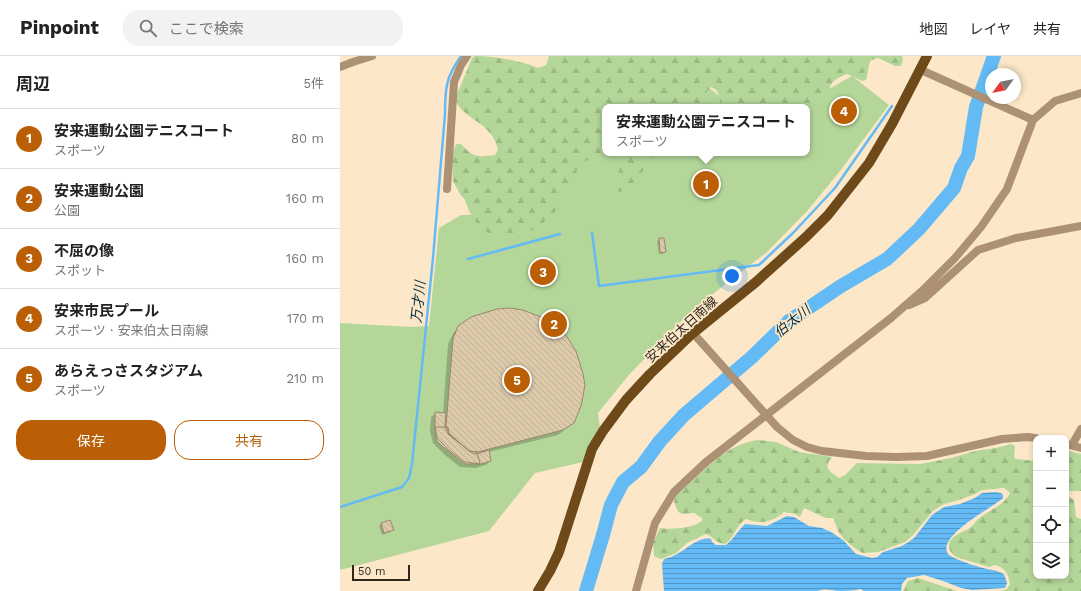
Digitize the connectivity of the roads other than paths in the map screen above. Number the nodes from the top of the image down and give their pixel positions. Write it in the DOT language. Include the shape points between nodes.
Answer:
graph roads {
  1 [pos="372,56"];
  2 [pos="467,56"];
  3 [pos="927,56"];
  4 [pos="340,67"];
  5 [pos="921,70"];
  6 [pos="1081,93"];
  7 [pos="1030,119"];
  8 [pos="447,189"];
  9 [pos="1081,226"];
  10 [pos="900,310"];
  11 [pos="693,333"];
  12 [pos="764,413"];
  13 [pos="1081,429"];
  14 [pos="1033,438"];
  15 [pos="1069,444"];
  16 [pos="1081,448"];
  17 [pos="538,591"];
  18 [pos="636,591"];
  1 -- 4 [label="street"];
  2 -- 8 [label="street" via="454,82"];
  3 -- 5 [label="main road, 安来伯太日南線"];
  5 -- 7 [label="street"];
  5 -- 11 [label="main road, 安来伯太日南線" via="869,163 828,215 756,282"];
  6 -- 7 [label="street" via="1055,101"];
  7 -- 10 [label="street" via="1007,189 981,227 955,258"];
  9 -- 10 [label="street" via="1016,238 978,250 925,298"];
  10 -- 12 [label="street"];
  11 -- 12 [label="street"];
  11 -- 17 [label="main road, 安来伯太日南線" via="626,400 599,437 589,457 559,552"];
  12 -- 14 [label="street" via="793,440 808,447 866,456 927,456 1002,439"];
  12 -- 18 [label="street" via="756,424 706,462 674,492 656,523"];
  13 -- 15 [label="street"];
  15 -- 16 [label="street"];
}
